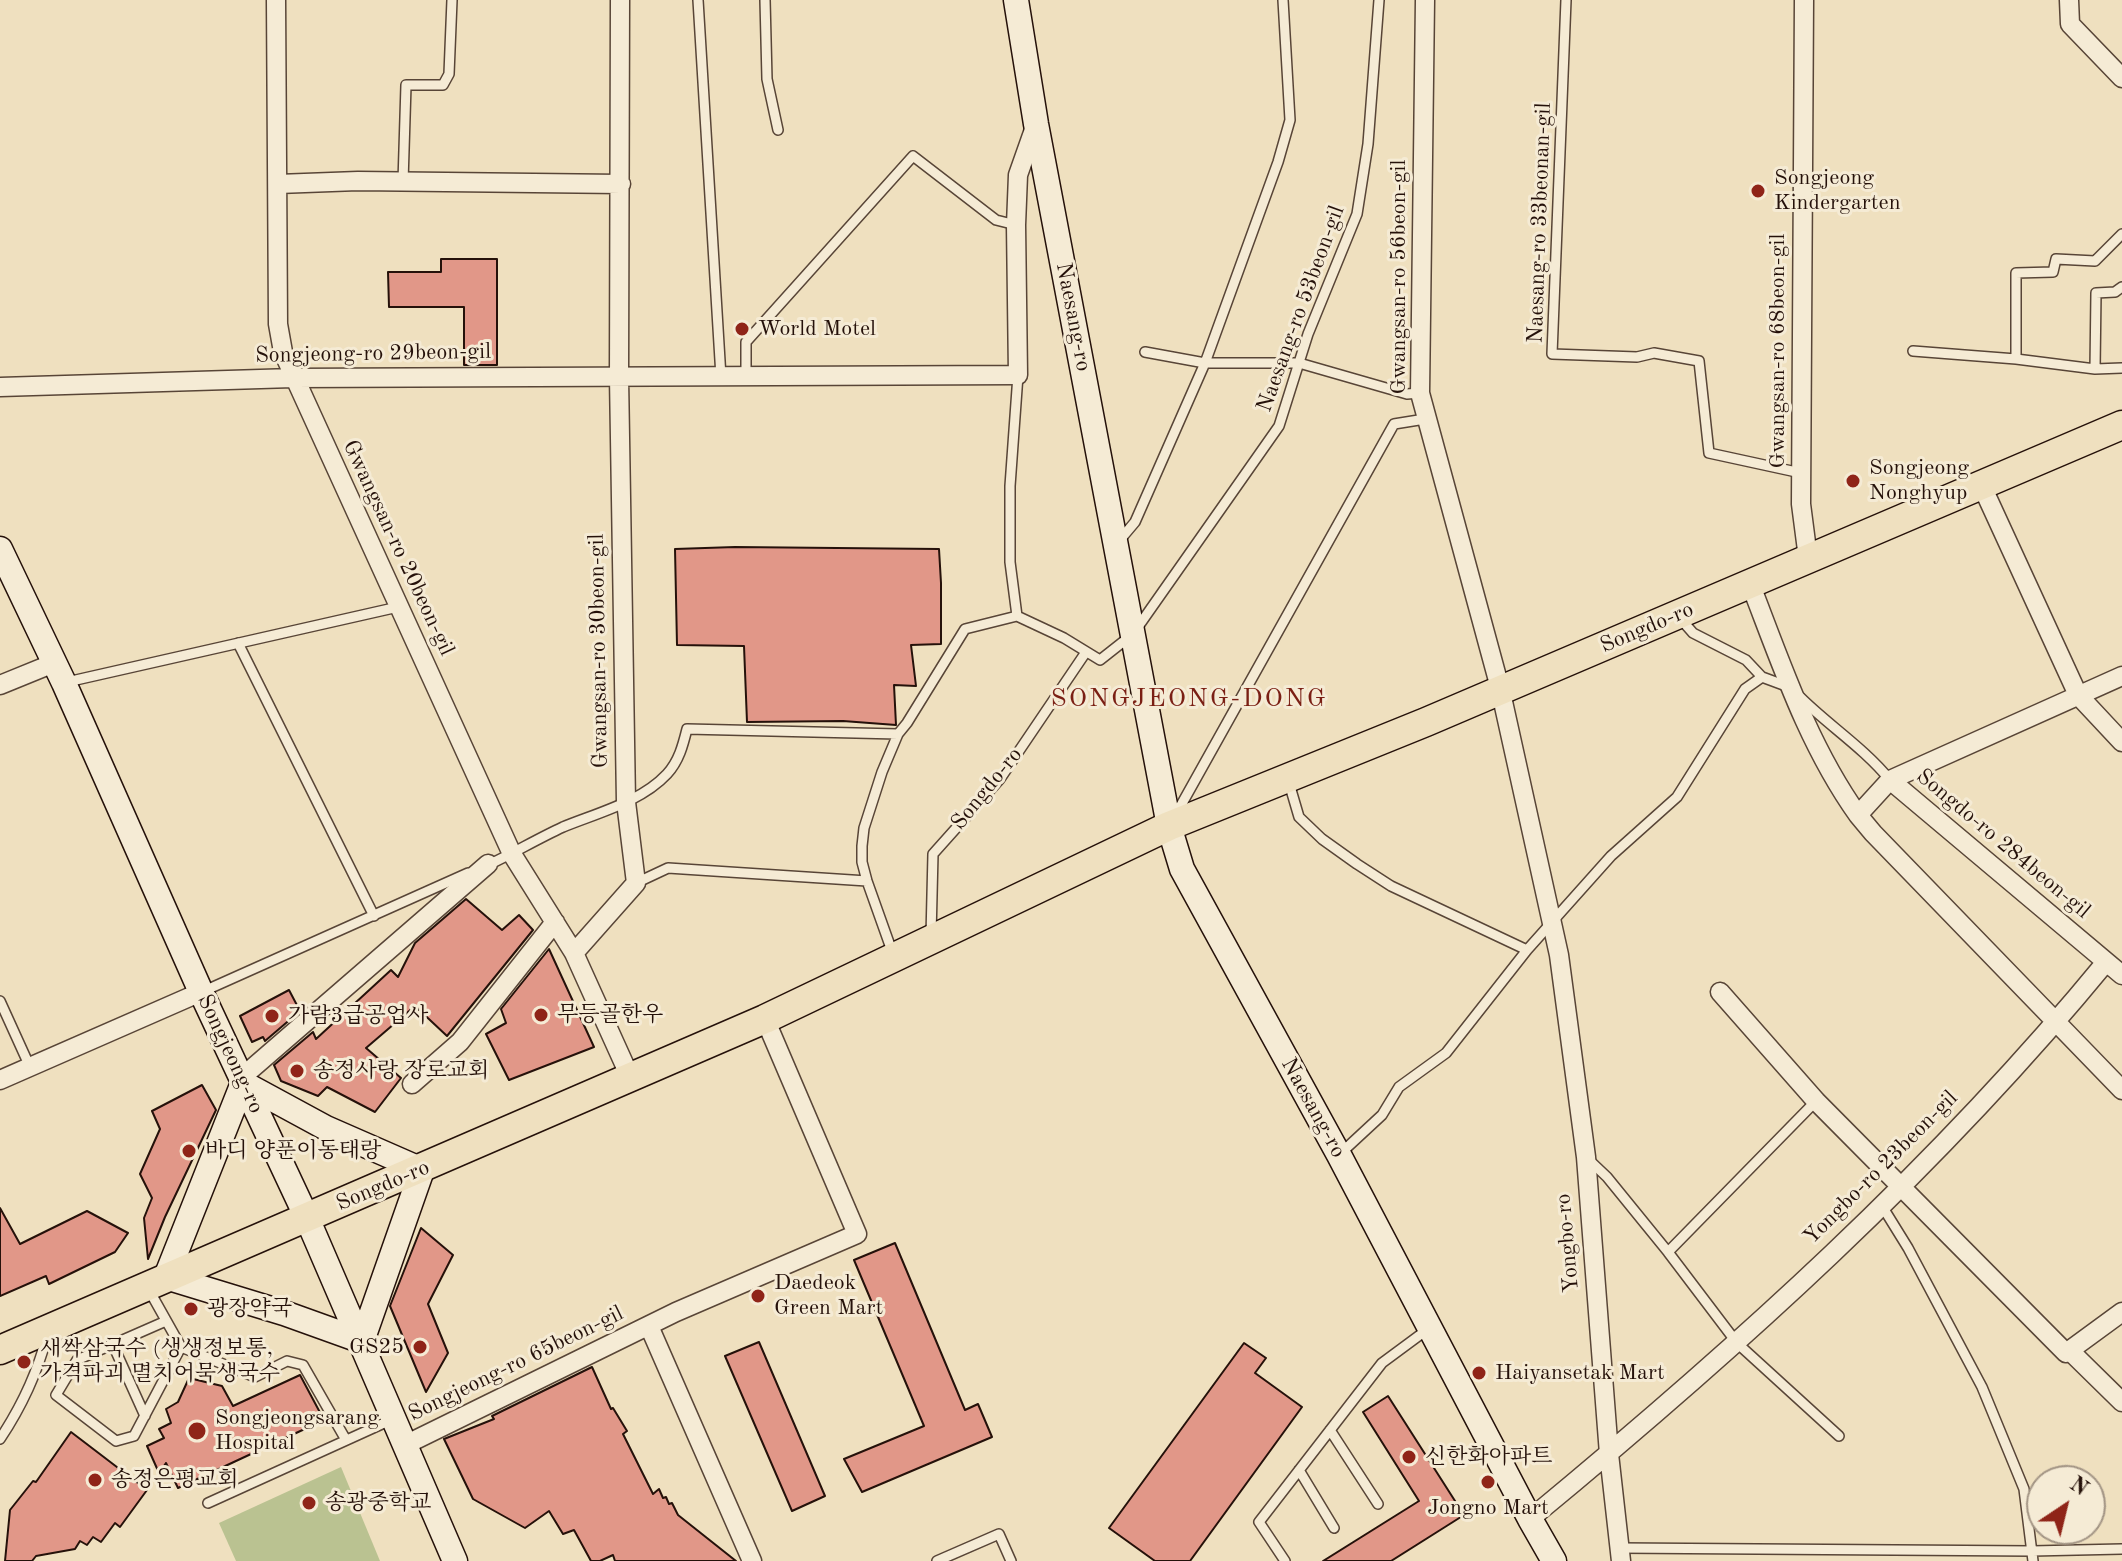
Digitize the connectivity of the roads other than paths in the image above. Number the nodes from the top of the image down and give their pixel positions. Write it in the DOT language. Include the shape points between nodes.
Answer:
graph roads {
  1 [pos="276,0"];
  2 [pos="452,0"];
  3 [pos="620,0"];
  4 [pos="698,0"];
  5 [pos="765,0"];
  6 [pos="1016,0"];
  7 [pos="1283,0"];
  8 [pos="1379,0"];
  9 [pos="1425,0"];
  10 [pos="1566,0"];
  11 [pos="1804,0"];
  12 [pos="2069,0"];
  13 [pos="2115,62"];
  14 [pos="2122,78"];
  15 [pos="1036,124"];
  16 [pos="778,130"];
  17 [pos="403,182"];
  18 [pos="278,184"];
  19 [pos="621,184"];
  20 [pos="1016,225"];
  21 [pos="2122,234"];
  22 [pos="2122,287"];
  23 [pos="1913,351"];
  24 [pos="1145,352"];
  25 [pos="2016,359"];
  26 [pos="1205,363"];
  27 [pos="1299,363"];
  28 [pos="2122,368"];
  29 [pos="2095,369"];
  30 [pos="1018,375"];
  31 [pos="619,377"];
  32 [pos="721,377"];
  33 [pos="746,377"];
  34 [pos="293,378"];
  35 [pos="0,387"];
  36 [pos="1420,393"];
  37 [pos="1425,419"];
  38 [pos="2122,425"];
  39 [pos="1801,473"];
  40 [pos="1981,484"];
  41 [pos="1116,545"];
  42 [pos="0,549"];
  43 [pos="1808,558"];
  44 [pos="1750,583"];
  45 [pos="398,607"];
  46 [pos="1677,615"];
  47 [pos="1017,616"];
  48 [pos="1133,634"];
  49 [pos="238,643"];
  50 [pos="1086,652"];
  51 [pos="59,673"];
  52 [pos="2122,676"];
  53 [pos="1762,677"];
  54 [pos="0,685"];
  55 [pos="1500,688"];
  56 [pos="1792,688"];
  57 [pos="2078,695"];
  58 [pos="898,734"];
  59 [pos="2122,742"];
  60 [pos="1288,778"];
  61 [pos="1890,780"];
  62 [pos="626,802"];
  63 [pos="1858,815"];
  64 [pos="1169,826"];
  65 [pos="512,854"];
  66 [pos="488,864"];
  67 [pos="867,881"];
  68 [pos="636,883"];
  69 [pos="374,916"];
  70 [pos="555,922"];
  71 [pos="1552,923"];
  72 [pos="930,939"];
  73 [pos="1527,950"];
  74 [pos="574,953"];
  75 [pos="894,957"];
  76 [pos="2106,962"];
  77 [pos="2122,975"];
  78 [pos="201,992"];
  79 [pos="1720,992"];
  80 [pos="0,1001"];
  81 [pos="765,1019"];
  82 [pos="2055,1023"];
  83 [pos="30,1067"];
  84 [pos="631,1079"];
  85 [pos="0,1080"];
  86 [pos="242,1080"];
  87 [pos="412,1084"];
  88 [pos="2122,1090"];
  89 [pos="1816,1101"];
  90 [pos="1339,1155"];
  91 [pos="1586,1157"];
  92 [pos="422,1170"];
  93 [pos="1902,1185"];
  94 [pos="1882,1206"];
  95 [pos="307,1218"];
  96 [pos="1668,1252"];
  97 [pos="156,1282"];
  98 [pos="2122,1312"];
  99 [pos="166,1321"];
  100 [pos="649,1326"];
  101 [pos="1430,1327"];
  102 [pos="48,1329"];
  103 [pos="362,1341"];
  104 [pos="1737,1343"];
  105 [pos="113,1345"];
  106 [pos="181,1347"];
  107 [pos="0,1350"];
  108 [pos="2068,1352"];
  109 [pos="2122,1402"];
  110 [pos="145,1416"];
  111 [pos="393,1419"];
  112 [pos="1330,1430"];
  113 [pos="1839,1436"];
  114 [pos="0,1439"];
  115 [pos="346,1440"];
  116 [pos="405,1445"];
  117 [pos="1609,1454"];
  118 [pos="1299,1470"];
  119 [pos="208,1503"];
  120 [pos="1378,1504"];
  121 [pos="1530,1519"];
  122 [pos="1334,1528"];
  123 [pos="2122,1549"];
  124 [pos="1620,1555"];
  125 [pos="2032,1556"];
  126 [pos="455,1561"];
  127 [pos="752,1561"];
  128 [pos="937,1561"];
  129 [pos="1011,1561"];
  130 [pos="1285,1561"];
  131 [pos="1554,1561"];
  1 -- 18 [label="street, Gwangsan-ro 20beon-gil"];
  2 -- 17 [label="lane" via="449,74 443,85 406,85"];
  3 -- 19 [label="street, Gwangsan-ro 30beon-gil"];
  4 -- 32 [label="lane"];
  5 -- 16 [label="lane" via="767,79"];
  6 -- 15 [label="main road, Naesang-ro"];
  7 -- 26 [label="lane" via="1290,120"];
  8 -- 27 [label="lane, Naesang-ro 53beon-gil" via="1357,214"];
  9 -- 36 [label="street, Gwangsan-ro 56beon-gil"];
  10 -- 39 [label="lane, Naesang-ro 33beonan-gil" via="1552,354 1654,353 1699,361 1709,453"];
  11 -- 39 [label="street, Gwangsan-ro 68beon-gil"];
  12 -- 13 [label="street" via="2070,24"];
  13 -- 14 [label="street"];
  15 -- 20 [label="street" via="1018,175"];
  15 -- 41 [label="main road, Naesang-ro"];
  17 -- 18 [label="street"];
  17 -- 19 [label="street"];
  18 -- 34 [label="street, Gwangsan-ro 20beon-gil" via="278,324"];
  19 -- 31 [label="street, Gwangsan-ro 30beon-gil"];
  20 -- 30 [label="street"];
  20 -- 33 [label="lane" via="996,220 913,156 746,342"];
  21 -- 25 [label="lane" via="2095,261 2056,259 2053,272 2016,273"];
  22 -- 29 [label="lane" via="2096,293"];
  23 -- 25 [label="lane"];
  24 -- 26 [label="lane"];
  25 -- 29 [label="lane"];
  26 -- 27 [label="lane"];
  26 -- 41 [label="lane" via="1135,522"];
  27 -- 36 [label="lane" via="1407,394"];
  27 -- 48 [label="lane, Naesang-ro 53beon-gil" via="1279,426"];
  28 -- 29 [label="lane"];
  30 -- 33 [label="street, Songjeong-ro 29beon-gil"];
  30 -- 47 [label="lane" via="1010,486 1010,562"];
  31 -- 32 [label="street, Songjeong-ro 29beon-gil"];
  31 -- 34 [label="street, Songjeong-ro 29beon-gil"];
  31 -- 62 [label="street, Gwangsan-ro 30beon-gil"];
  32 -- 33 [label="street, Songjeong-ro 29beon-gil"];
  34 -- 35 [label="street, Songjeong-ro 29beon-gil"];
  34 -- 45 [label="street, Gwangsan-ro 20beon-gil"];
  36 -- 37 [label="street, Gwangsan-ro 56beon-gil"];
  37 -- 55 [label="street, Gwangsan-ro 56beon-gil"];
  37 -- 64 [label="lane" via="1394,424"];
  38 -- 40 [label="main road, Songdo-ro"];
  39 -- 43 [label="street, Gwangsan-ro 68beon-gil"];
  40 -- 43 [label="main road, Songdo-ro"];
  40 -- 57 [label="street"];
  41 -- 48 [label="main road, Naesang-ro"];
  42 -- 51 [label="main road, Songjeong-ro"];
  43 -- 44 [label="main road, Songdo-ro"];
  44 -- 46 [label="main road, Songdo-ro"];
  44 -- 56 [label="street"];
  45 -- 49 [label="lane"];
  45 -- 65 [label="street, Gwangsan-ro 20beon-gil"];
  46 -- 53 [label="lane" via="1693,633 1746,660"];
  46 -- 55 [label="main road, Songdo-ro"];
  47 -- 50 [label="lane"];
  47 -- 58 [label="lane" via="965,629"];
  48 -- 50 [label="lane" via="1100,660"];
  48 -- 64 [label="main road, Naesang-ro"];
  49 -- 51 [label="lane"];
  49 -- 69 [label="lane"];
  50 -- 72 [label="lane, Songdo-ro" via="1000,779 933,854"];
  51 -- 54 [label="street"];
  51 -- 78 [label="main road, Songjeong-ro"];
  52 -- 57 [label="street"];
  53 -- 56 [label="lane"];
  53 -- 71 [label="lane" via="1745,689 1677,797 1611,856"];
  55 -- 60 [label="main road, Songdo-ro"];
  55 -- 71 [label="street, Yongbo-ro"];
  56 -- 61 [label="lane"];
  56 -- 63 [label="street" via="1833,781"];
  57 -- 59 [label="street"];
  57 -- 61 [label="street"];
  58 -- 62 [label="lane" via="687,729 680,755 667,774"];
  58 -- 67 [label="lane" via="864,828"];
  60 -- 64 [label="main road, Songdo-ro"];
  60 -- 73 [label="lane" via="1299,817 1345,856 1391,886"];
  61 -- 63 [label="street"];
  61 -- 76 [label="street, Songdo-ro 284beon-gil"];
  62 -- 65 [label="lane"];
  62 -- 68 [label="street, Gwangsan-ro 30beon-gil"];
  63 -- 82 [label="street"];
  64 -- 72 [label="main road, Songdo-ro"];
  64 -- 90 [label="main road, Naesang-ro" via="1182,869"];
  65 -- 66 [label="lane"];
  65 -- 70 [label="street, Gwangsan-ro 20beon-gil"];
  66 -- 69 [label="lane"];
  66 -- 86 [label="street"];
  67 -- 68 [label="lane" via="668,868"];
  67 -- 75 [label="lane"];
  68 -- 74 [label="street"];
  69 -- 78 [label="lane"];
  70 -- 74 [label="street, Gwangsan-ro 20beon-gil"];
  70 -- 87 [label="street" via="460,1042"];
  71 -- 73 [label="lane"];
  71 -- 91 [label="street, Yongbo-ro"];
  72 -- 75 [label="main road, Songdo-ro"];
  73 -- 90 [label="lane" via="1446,1053 1399,1087 1382,1115"];
  74 -- 84 [label="street, Gwangsan-ro 20beon-gil"];
  75 -- 81 [label="main road, Songdo-ro"];
  76 -- 77 [label="street, Songdo-ro 284beon-gil"];
  76 -- 82 [label="street, Yongbo-ro 23beon-gil"];
  78 -- 83 [label="street"];
  78 -- 86 [label="main road, Songjeong-ro"];
  79 -- 89 [label="street"];
  80 -- 83 [label="lane"];
  81 -- 84 [label="main road, Songdo-ro"];
  81 -- 100 [label="street, Songjeong-ro 65beon-gil" via="857,1234"];
  82 -- 88 [label="street"];
  82 -- 93 [label="street, Yongbo-ro 23beon-gil"];
  83 -- 85 [label="street"];
  84 -- 92 [label="main road, Songdo-ro"];
  86 -- 92 [label="main road" via="326,1128"];
  86 -- 95 [label="main road, Songjeong-ro"];
  86 -- 97 [label="main road"];
  89 -- 93 [label="street"];
  89 -- 96 [label="lane"];
  90 -- 101 [label="main road, Naesang-ro"];
  91 -- 96 [label="lane"];
  91 -- 117 [label="street, Yongbo-ro"];
  92 -- 95 [label="main road, Songdo-ro"];
  92 -- 103 [label="main road"];
  93 -- 94 [label="street, Yongbo-ro 23beon-gil"];
  93 -- 108 [label="street"];
  94 -- 104 [label="street, Yongbo-ro 23beon-gil"];
  94 -- 125 [label="lane" via="1982,1387 2024,1489"];
  95 -- 97 [label="main road, Songdo-ro"];
  95 -- 103 [label="main road, Songjeong-ro"];
  96 -- 104 [label="lane"];
  97 -- 99 [label="lane"];
  97 -- 102 [label="main road, Songdo-ro"];
  97 -- 103 [label="main road" via="284,1313"];
  98 -- 108 [label="street"];
  99 -- 105 [label="lane"];
  99 -- 106 [label="lane"];
  100 -- 116 [label="street, Songjeong-ro 65beon-gil"];
  100 -- 127 [label="street, Songjeong-ro 65beon-gil"];
  101 -- 112 [label="lane" via="1382,1363"];
  101 -- 121 [label="main road, Naesang-ro"];
  102 -- 107 [label="main road, Songdo-ro"];
  102 -- 114 [label="lane" via="39,1368"];
  103 -- 111 [label="main road, Songjeong-ro"];
  104 -- 113 [label="lane"];
  104 -- 117 [label="street, Yongbo-ro 23beon-gil"];
  105 -- 110 [label="lane"];
  105 -- 110 [label="lane" via="77,1360 56,1395 116,1441 134,1436"];
  106 -- 110 [label="lane"];
  106 -- 115 [label="lane" via="255,1377 287,1361 303,1365"];
  108 -- 109 [label="street"];
  111 -- 115 [label="lane"];
  111 -- 116 [label="main road, Songjeong-ro"];
  112 -- 118 [label="lane"];
  112 -- 120 [label="lane"];
  115 -- 119 [label="lane"];
  116 -- 126 [label="main road, Songjeong-ro"];
  117 -- 121 [label="street, Yongbo-ro 23beon-gil"];
  117 -- 124 [label="street, Yongbo-ro"];
  118 -- 122 [label="lane"];
  118 -- 130 [label="lane" via="1259,1522"];
  121 -- 131 [label="main road, Naesang-ro"];
  123 -- 125 [label="lane"];
  124 -- 125 [label="lane"];
  128 -- 129 [label="lane" via="999,1534"];
}
